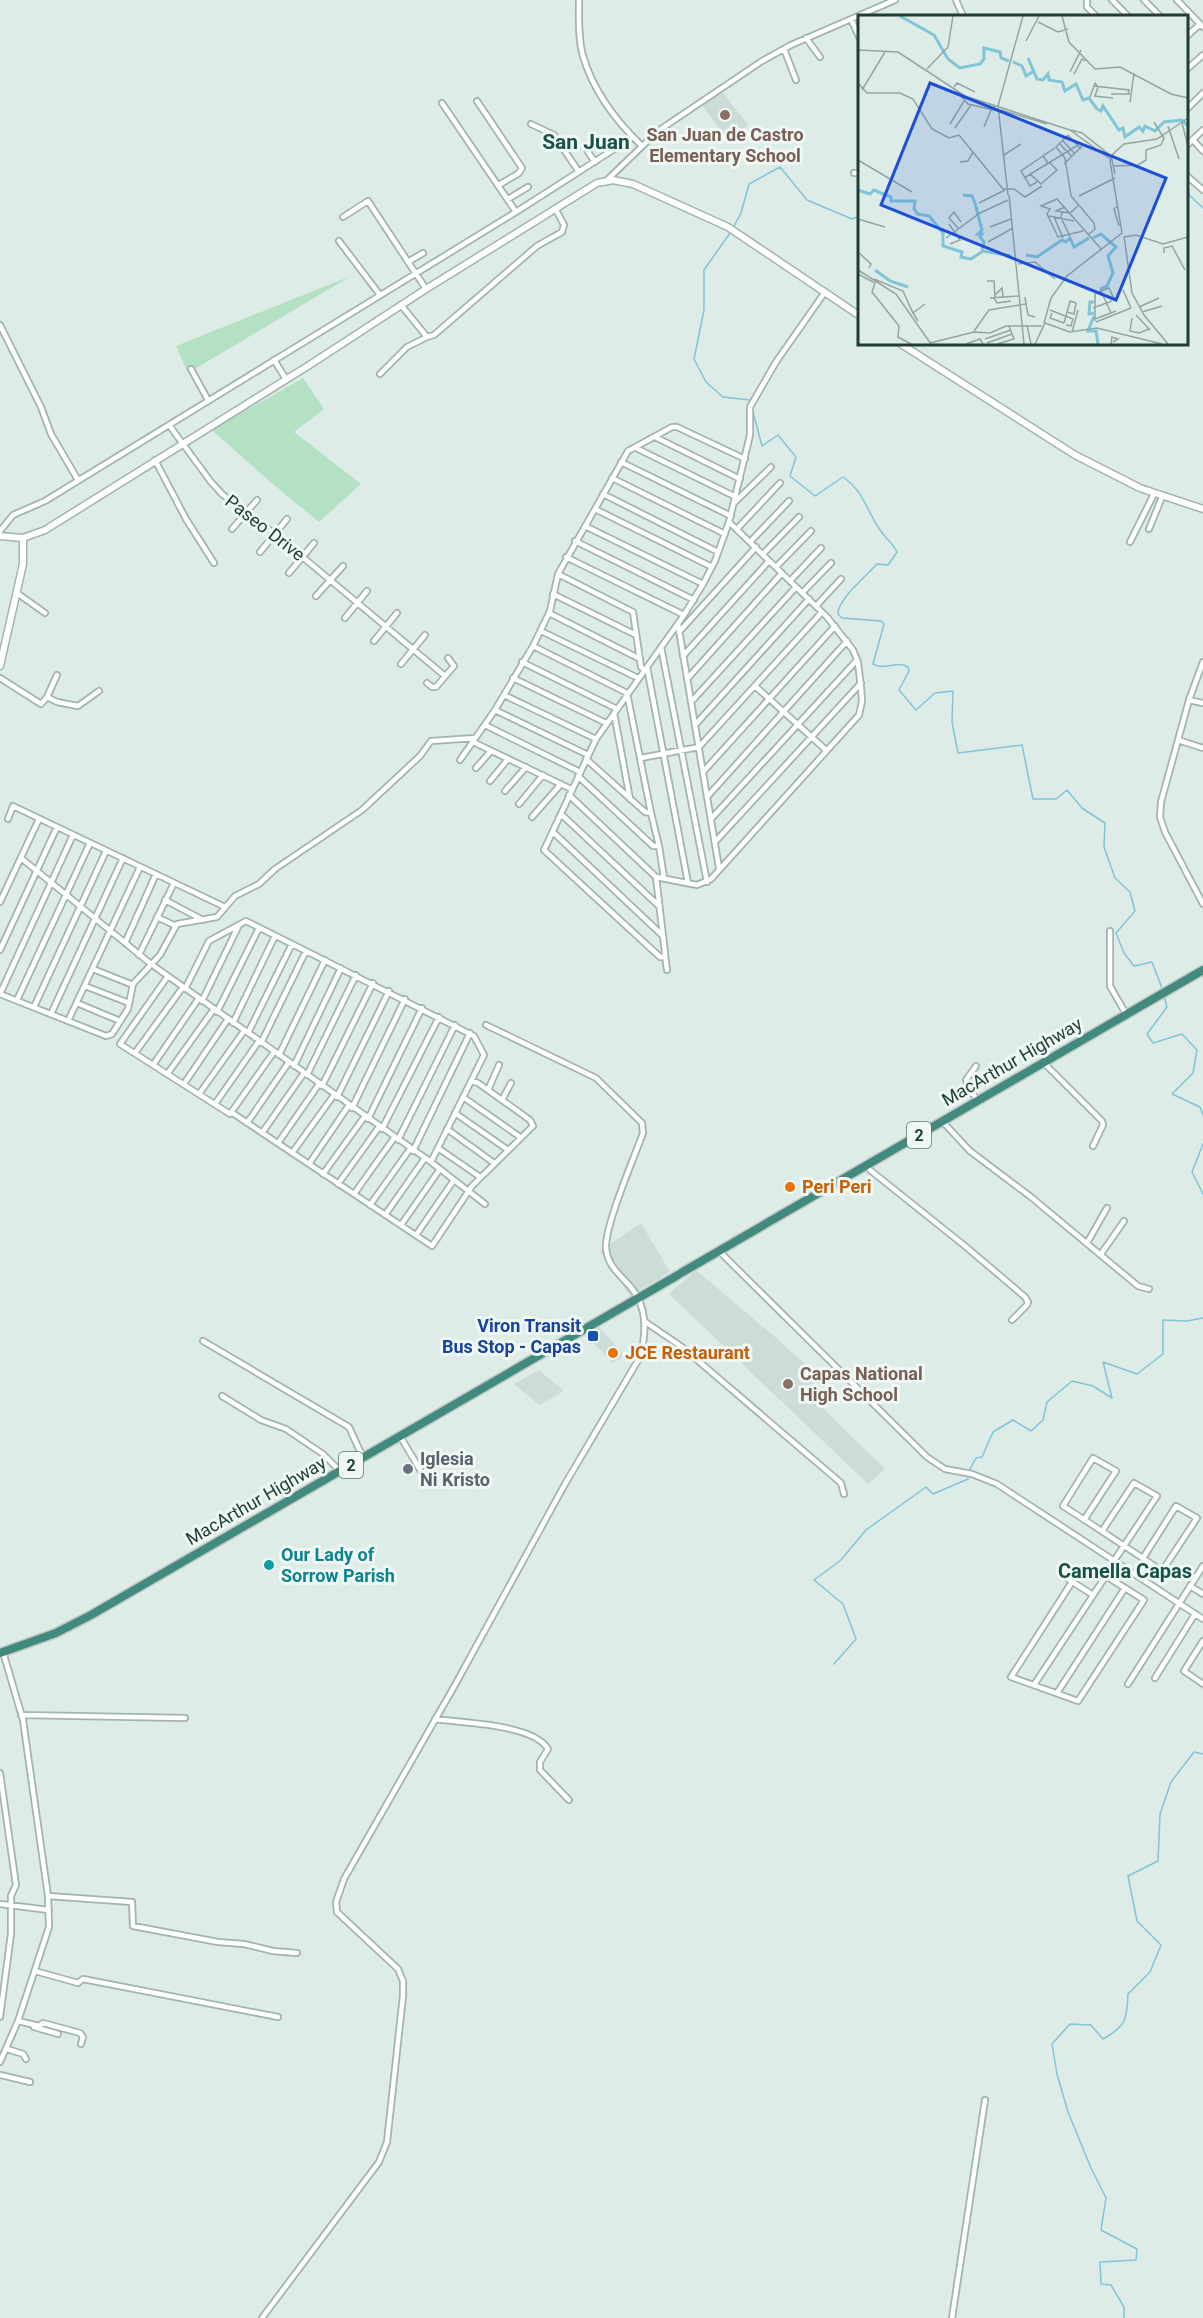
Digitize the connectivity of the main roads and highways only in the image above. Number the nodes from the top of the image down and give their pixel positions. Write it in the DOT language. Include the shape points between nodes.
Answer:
graph roads {
  1 [pos="1203,970"];
  2 [pos="925,1131"];
  3 [pos="833,1185"];
  4 [pos="2,1653"];
  1 -- 2 [label="highway, MacArthur Highway / 2"];
  2 -- 3 [label="highway, MacArthur Highway / 2"];
  2 -- 3 [label="highway" via="914,1144 870,1170"];
  3 -- 4 [label="highway, MacArthur Highway / 2" via="91,1615"];
}
